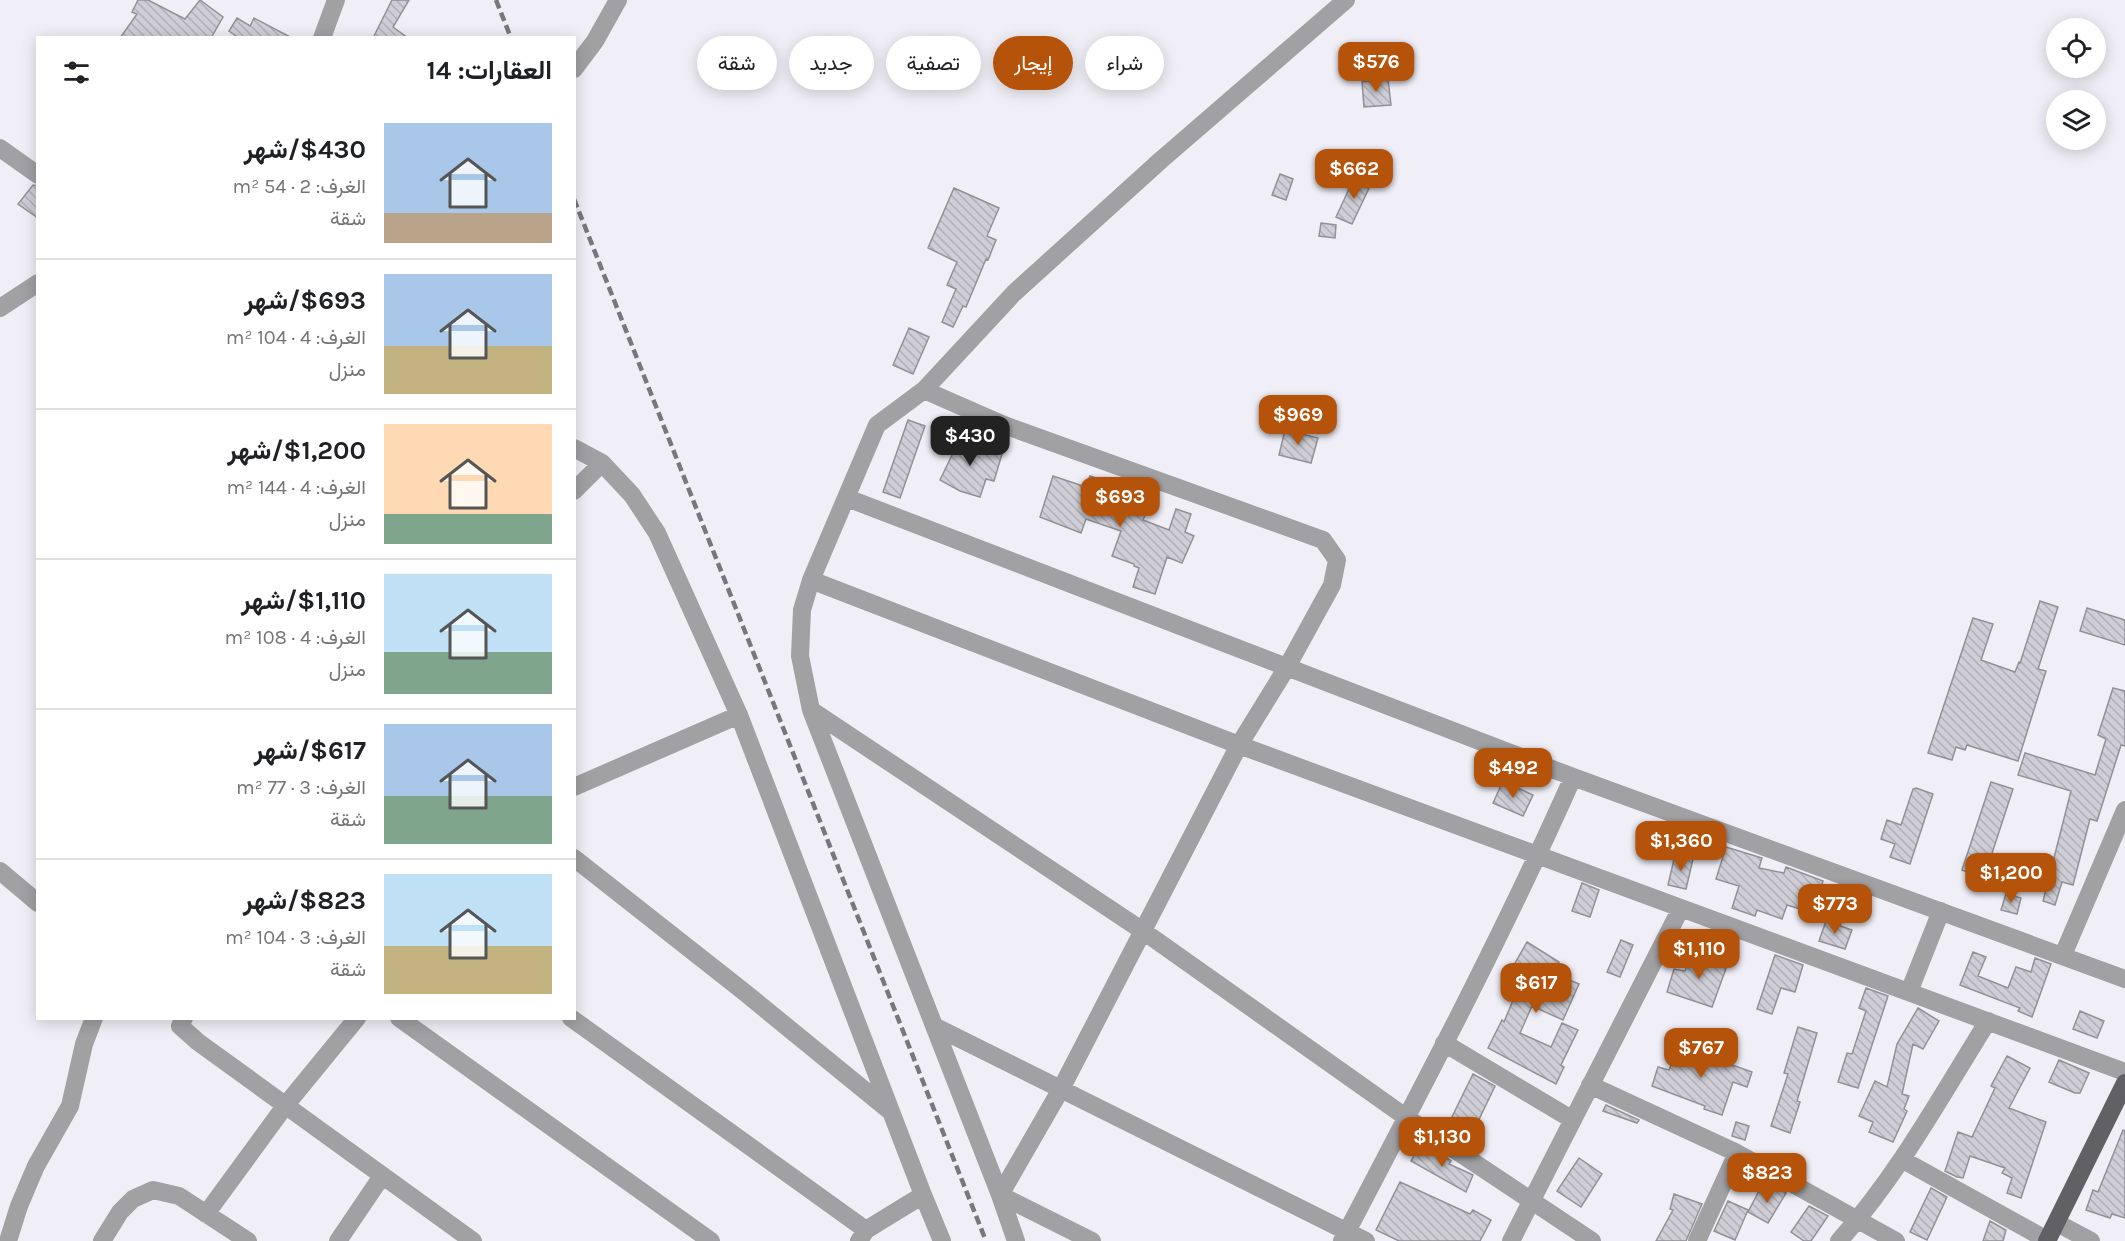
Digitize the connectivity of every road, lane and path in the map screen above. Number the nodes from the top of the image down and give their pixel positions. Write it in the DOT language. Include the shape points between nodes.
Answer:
graph roads {
  1 [pos="336,0"];
  2 [pos="618,0"];
  3 [pos="1346,0"];
  4 [pos="323,36"];
  5 [pos="576,66"];
  6 [pos="0,148"];
  7 [pos="36,174"];
  8 [pos="36,284"];
  9 [pos="0,308"];
  10 [pos="924,390"];
  11 [pos="576,449"];
  12 [pos="602,463"];
  13 [pos="576,489"];
  14 [pos="847,498"];
  15 [pos="811,580"];
  16 [pos="1287,667"];
  17 [pos="811,710"];
  18 [pos="739,716"];
  19 [pos="1239,745"];
  20 [pos="1573,777"];
  21 [pos="576,786"];
  22 [pos="2125,810"];
  23 [pos="1539,855"];
  24 [pos="576,860"];
  25 [pos="0,871"];
  26 [pos="36,901"];
  27 [pos="1681,908"];
  28 [pos="1941,911"];
  29 [pos="1143,931"];
  30 [pos="2063,955"];
  31 [pos="2125,980"];
  32 [pos="1909,992"];
  33 [pos="93,1020"];
  34 [pos="355,1020"];
  35 [pos="402,1020"];
  36 [pos="574,1020"];
  37 [pos="179,1021"];
  38 [pos="1988,1021"];
  39 [pos="934,1026"];
  40 [pos="1444,1043"];
  41 [pos="2125,1072"];
  42 [pos="2125,1083"];
  43 [pos="1590,1085"];
  44 [pos="1061,1089"];
  45 [pos="285,1106"];
  46 [pos="891,1112"];
  47 [pos="1407,1118"];
  48 [pos="1573,1120"];
  49 [pos="1737,1153"];
  50 [pos="1903,1160"];
  51 [pos="382,1176"];
  52 [pos="923,1195"];
  53 [pos="1000,1196"];
  54 [pos="1533,1202"];
  55 [pos="206,1214"];
  56 [pos="1858,1220"];
  57 [pos="2057,1223"];
  58 [pos="863,1236"];
  59 [pos="1344,1236"];
  60 [pos="8,1241"];
  61 [pos="102,1241"];
  62 [pos="248,1241"];
  63 [pos="338,1241"];
  64 [pos="473,1241"];
  65 [pos="711,1241"];
  66 [pos="942,1241"];
  67 [pos="1016,1241"];
  68 [pos="1092,1241"];
  69 [pos="1366,1241"];
  70 [pos="1512,1241"];
  71 [pos="1592,1241"];
  72 [pos="1697,1241"];
  73 [pos="1839,1241"];
  74 [pos="1896,1241"];
  75 [pos="2047,1241"];
  76 [pos="2091,1241"];
  1 -- 4 [label="street"];
  2 -- 5 [label="street"];
  3 -- 10 [label="street" via="1023,285"];
  6 -- 7 [label="street"];
  8 -- 9 [label="street"];
  10 -- 14 [label="street" via="878,425"];
  10 -- 16 [label="street" via="1004,425 1323,540 1337,560 1332,585"];
  11 -- 12 [label="street"];
  12 -- 13 [label="street"];
  12 -- 18 [label="street" via="632,495 657,533"];
  14 -- 15 [label="street"];
  14 -- 16 [label="street"];
  15 -- 17 [label="street" via="802,610 800,656"];
  15 -- 19 [label="street"];
  16 -- 19 [label="street"];
  16 -- 20 [label="street"];
  17 -- 29 [label="street"];
  17 -- 39 [label="street"];
  18 -- 21 [label="street"];
  18 -- 46 [label="street"];
  19 -- 23 [label="street"];
  19 -- 29 [label="street"];
  20 -- 23 [label="street"];
  20 -- 28 [label="street"];
  22 -- 30 [label="street"];
  23 -- 27 [label="street"];
  23 -- 40 [label="street"];
  24 -- 46 [label="street"];
  25 -- 26 [label="street"];
  27 -- 32 [label="street"];
  27 -- 43 [label="street"];
  28 -- 30 [label="street"];
  28 -- 32 [label="street"];
  29 -- 44 [label="street"];
  29 -- 47 [label="street"];
  30 -- 31 [label="street"];
  32 -- 38 [label="street"];
  33 -- 60 [label="street" via="70,1106 36,1166"];
  34 -- 45 [label="street"];
  35 -- 65 [label="street"];
  36 -- 58 [label="street"];
  37 -- 45 [label="street" via="198,1042"];
  38 -- 41 [label="street"];
  38 -- 50 [label="street"];
  39 -- 44 [label="street"];
  39 -- 53 [label="street"];
  40 -- 47 [label="street"];
  40 -- 48 [label="street"];
  42 -- 57 [label="main road"];
  43 -- 48 [label="street"];
  43 -- 49 [label="street"];
  44 -- 53 [label="street"];
  44 -- 59 [label="street"];
  45 -- 51 [label="street"];
  45 -- 55 [label="street"];
  46 -- 52 [label="street"];
  47 -- 54 [label="street"];
  47 -- 59 [label="street"];
  48 -- 54 [label="street"];
  49 -- 56 [label="street"];
  49 -- 72 [label="street"];
  50 -- 56 [label="street"];
  50 -- 75 [label="street"];
  51 -- 63 [label="street"];
  51 -- 64 [label="street"];
  52 -- 58 [label="street"];
  52 -- 66 [label="street"];
  53 -- 67 [label="street"];
  53 -- 68 [label="street"];
  54 -- 70 [label="street"];
  54 -- 71 [label="street"];
  55 -- 61 [label="street" via="179,1196 153,1190 133,1199"];
  55 -- 62 [label="street"];
  56 -- 73 [label="street"];
  56 -- 74 [label="street"];
  57 -- 75 [label="main road"];
  57 -- 76 [label="street"];
  59 -- 69 [label="street"];
}
